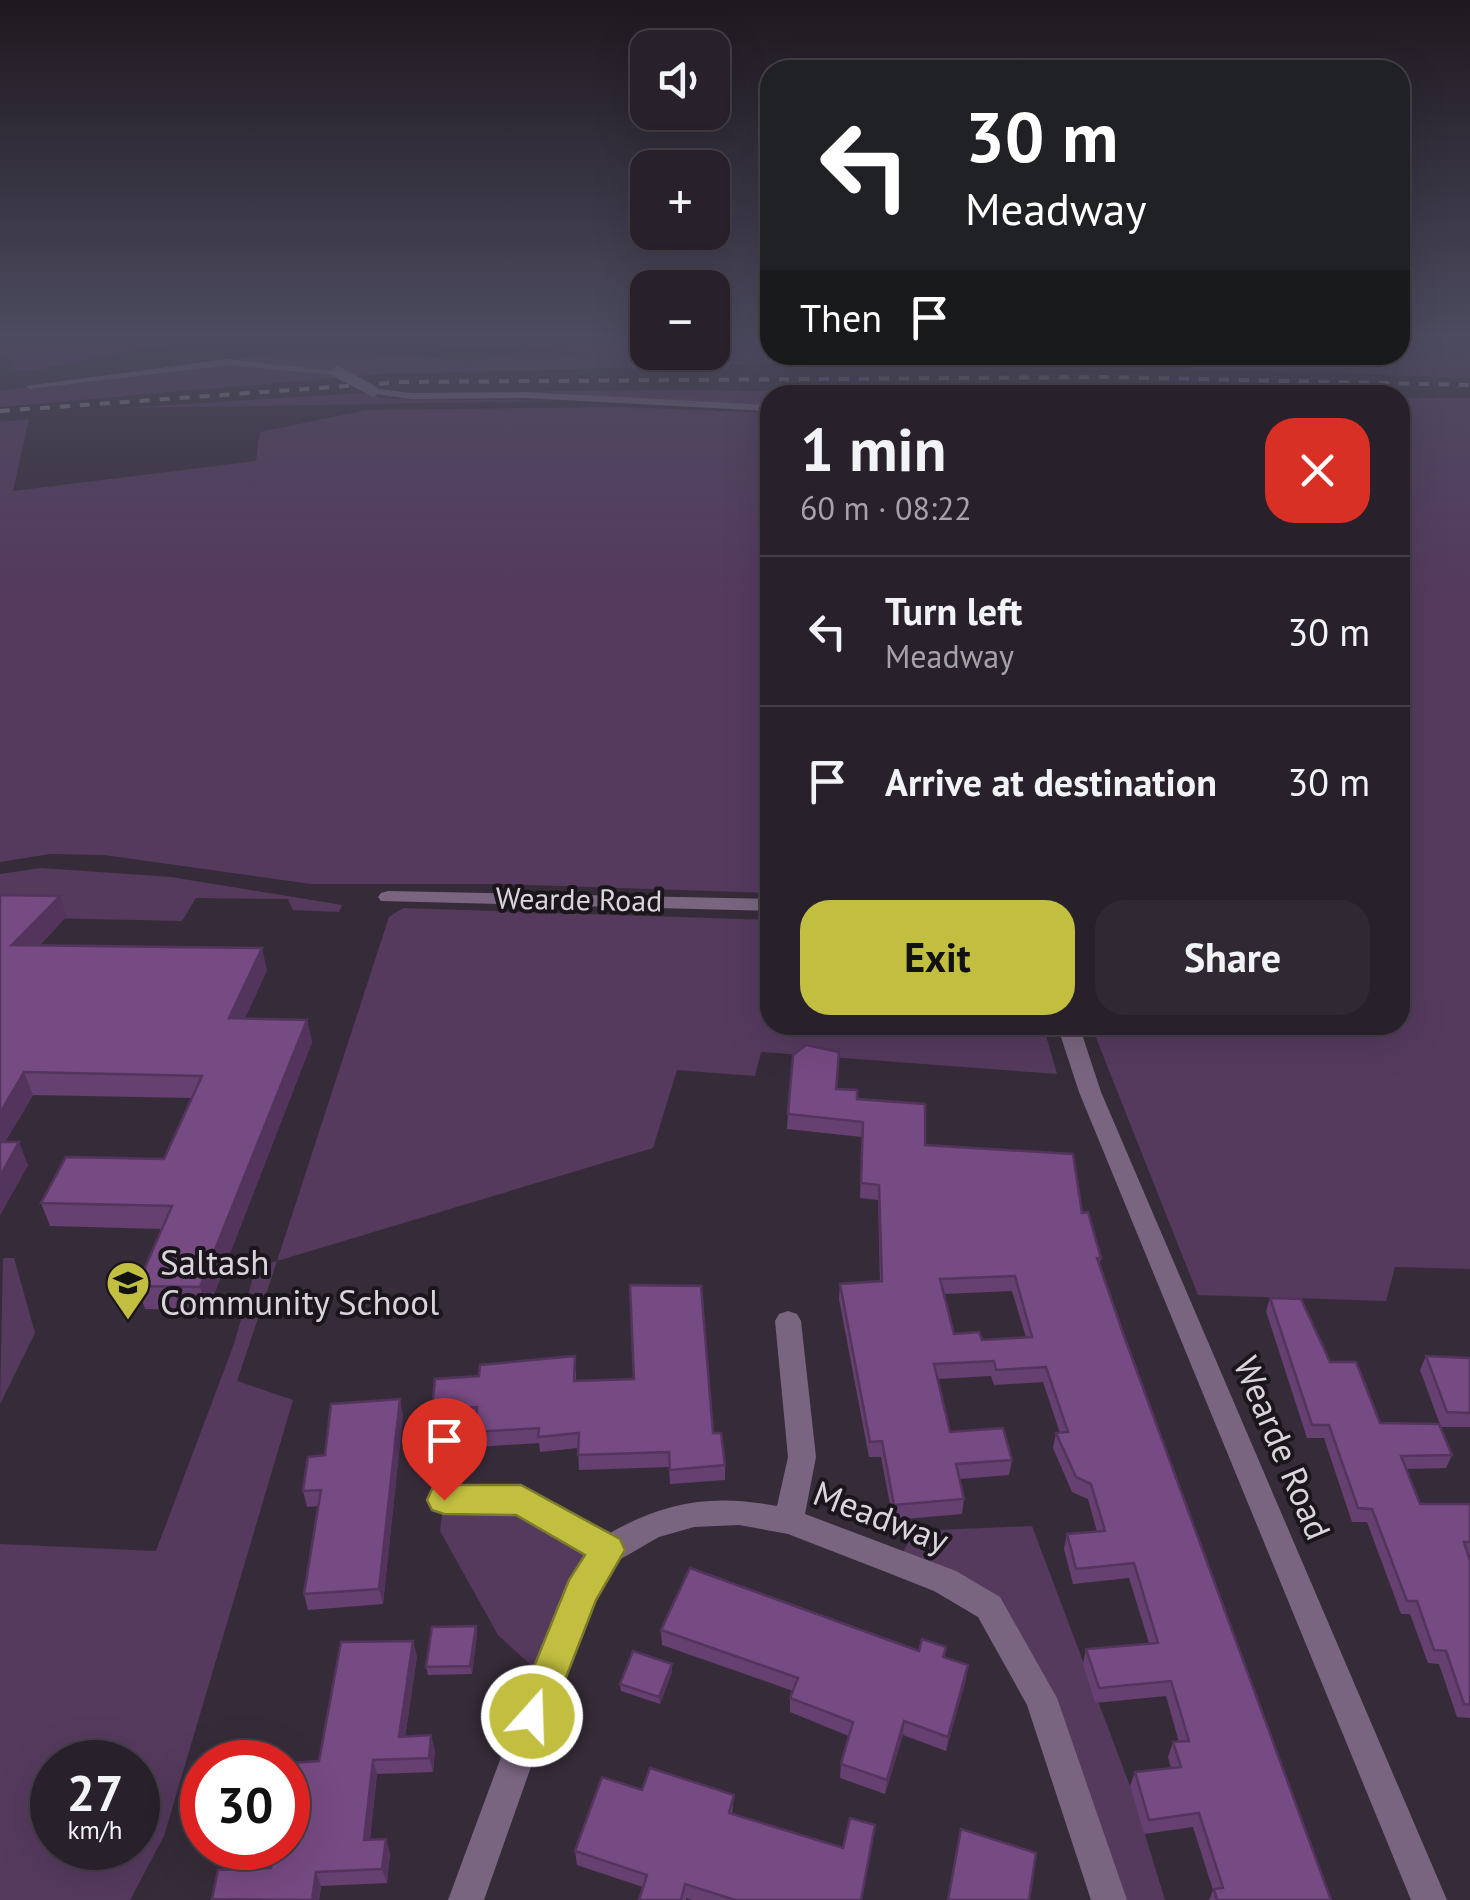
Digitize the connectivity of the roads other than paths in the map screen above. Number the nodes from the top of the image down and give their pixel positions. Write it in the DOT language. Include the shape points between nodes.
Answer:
graph roads {
  1 [pos="388,897"];
  2 [pos="760,905"];
  3 [pos="1071,1035"];
  4 [pos="788,1321"];
  5 [pos="444,1500"];
  6 [pos="789,1522"];
  7 [pos="608,1550"];
  8 [pos="466,1900"];
  9 [pos="1109,1900"];
  10 [pos="1429,1900"];
  1 -- 2 [label="street, Wearde Road"];
  3 -- 10 [label="street, Wearde Road"];
  4 -- 6 [label="street" via="802,1457"];
  5 -- 7 [label="street" via="521,1500"];
  6 -- 7 [label="street, Meadway" via="739,1512 694,1514 652,1525"];
  6 -- 9 [label="street, Meadway" via="945,1581 988,1607 1041,1698"];
  7 -- 8 [label="street" via="553,1661"];
}
